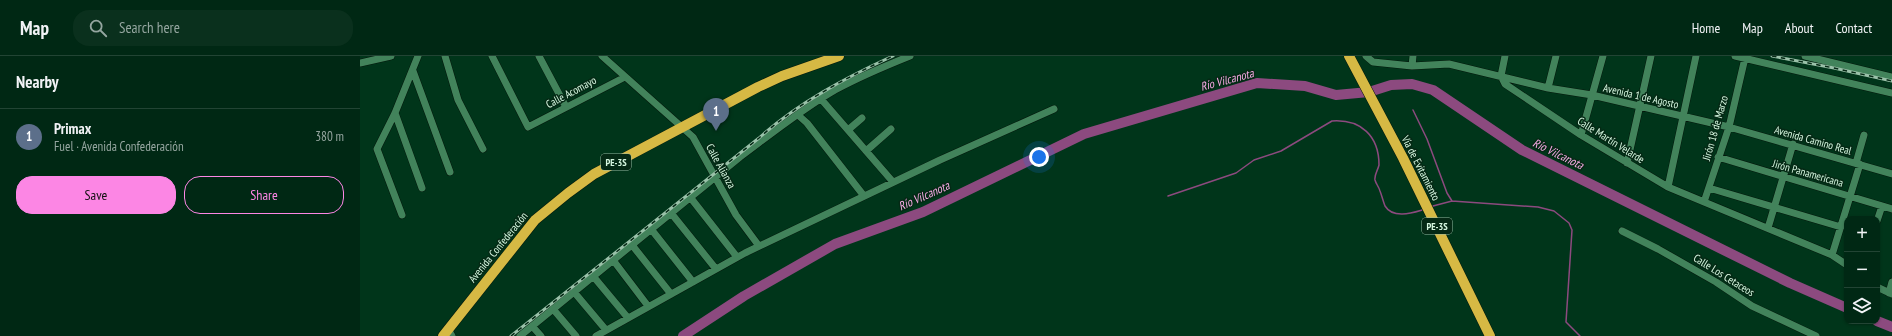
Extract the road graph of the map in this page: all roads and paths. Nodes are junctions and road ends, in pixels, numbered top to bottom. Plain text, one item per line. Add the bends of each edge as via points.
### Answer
1 (391, 56) edge
2 (418, 56) edge
3 (444, 56) edge
4 (492, 56) edge
5 (539, 56) edge
6 (602, 56) edge
7 (839, 56) edge
8 (910, 56) edge
9 (1366, 56) edge
10 (1413, 56) edge
11 (1450, 56) edge
12 (1505, 56) edge
13 (1556, 56) edge
14 (1603, 56) edge
15 (1651, 56) edge
16 (1696, 56) edge
17 (1735, 56) edge
18 (1806, 56) edge
19 (1745, 58) junction
20 (1351, 59) edge
21 (1374, 59) edge
22 (1837, 60) edge
23 (360, 63) edge
24 (1449, 64) junction
25 (1412, 66) junction
26 (413, 71) junction
27 (625, 76) junction
28 (1501, 76) junction
29 (1892, 77) edge
30 (1548, 88) junction
31 (1891, 91) edge
32 (1592, 96) junction
33 (822, 100) junction
34 (566, 107) junction
35 (1640, 107) junction
36 (1054, 109) dead end
37 (395, 113) junction
38 (798, 115) junction
39 (1682, 116) junction
40 (862, 118) dead end
41 (682, 127) junction
42 (1728, 127) junction
43 (891, 129) dead end
44 (848, 130) junction
45 (1581, 135) junction
46 (1864, 135) dead end
47 (1793, 144) junction
48 (483, 149) dead end
49 (866, 151) junction
50 (1718, 157) junction
51 (1627, 163) junction
52 (1858, 164) junction
53 (450, 172) dead end
54 (1892, 174) edge
55 (1783, 177) junction
56 (714, 178) junction
57 (893, 182) junction
58 (1668, 187) junction
59 (422, 188) dead end
60 (1710, 188) junction
61 (864, 196) junction
62 (690, 197) junction
63 (1850, 197) junction
64 (1704, 202) junction
65 (1773, 206) junction
66 (1882, 206) junction
67 (1892, 209) edge
68 (671, 213) junction
69 (402, 215) dead end
70 (1879, 216) edge
71 (1841, 227) junction
72 (1768, 228) junction
73 (651, 229) junction
74 (1622, 232) dead end
75 (632, 245) junction
76 (759, 246) junction
77 (1832, 255) junction
78 (737, 257) junction
79 (613, 260) junction
80 (1844, 263) edge
81 (716, 269) junction
82 (593, 276) junction
83 (693, 282) junction
84 (1892, 282) edge
85 (1879, 288) edge
86 (574, 292) junction
87 (671, 294) junction
88 (1890, 294) edge
89 (648, 306) junction
90 (554, 309) junction
91 (628, 318) junction
92 (532, 326) junction
93 (606, 330) junction
94 (448, 334) edge
95 (520, 336) edge
96 (541, 336) edge
97 (576, 336) edge
98 (596, 336) edge
99 (1490, 336) edge
100 (1816, 336) edge

1 - 23 street
2 - 26 street
3 - 48 street via 458,100
4 - 34 street, Calle Acomayo via 528,127
5 - 34 street
6 - 27 street, Calle Alianza
7 - 41 highway, Avenida Confederación / PE-3S via 782,76
8 - 33 street via 834,91
9 - 21 street
10 - 25 street
11 - 24 street
12 - 28 street
13 - 30 street
14 - 32 street
15 - 35 street
16 - 39 street
17 - 19 street
18 - 22 street
19 - 31 street
19 - 42 street, Jirón 18 de Marzo
20 - 99 highway, Vía de Evitamiento / PE-3S via 1382,116
21 - 25 street
22 - 29 street
24 - 25 street
24 - 28 street
26 - 37 street
26 - 53 street
27 - 34 street, Calle Acomayo
27 - 41 street, Calle Alianza
28 - 30 street, Avenida 1 de Agosto
28 - 45 street, Calle Martín Velarde via 1505,84
30 - 32 street, Avenida 1 de Agosto
32 - 35 street, Avenida 1 de Agosto
32 - 45 street
33 - 38 street
33 - 44 street
35 - 39 street, Avenida 1 de Agosto
35 - 51 street
36 - 57 street
37 - 59 street
37 - 69 street via 376,149
38 - 56 street
38 - 61 street
39 - 42 street, Avenida 1 de Agosto
39 - 58 street
40 - 44 street
41 - 56 street, Calle Alianza via 693,137
41 - 94 highway, Avenida Confederación / PE-3S via 594,174 535,220
42 - 47 street, Avenida Camino Real
42 - 50 street, Jirón 18 de Marzo
43 - 49 street
44 - 49 street
45 - 51 street, Calle Martín Velarde
46 - 52 street
47 - 52 street, Avenida Camino Real
47 - 55 street
49 - 57 street
50 - 55 street, Jirón Panamericana
50 - 60 street, Jirón 18 de Marzo
51 - 58 street, Calle Martín Velarde
52 - 54 street, Avenida Camino Real
52 - 63 street
55 - 63 street, Jirón Panamericana
55 - 65 street
56 - 62 street
56 - 76 street, Calle Alianza via 736,215
57 - 61 street
58 - 64 street, Calle Martín Velarde
60 - 64 street, Jirón 18 de Marzo
60 - 65 street
61 - 76 street
62 - 68 street
62 - 78 street
63 - 66 street, Jirón Panamericana
63 - 71 street
64 - 72 street, Calle Martín Velarde
65 - 71 street
65 - 72 street
66 - 67 street, Jirón Panamericana
66 - 70 street
68 - 73 street
68 - 81 street
71 - 77 street
72 - 77 street, Calle Martín Velarde
73 - 75 street
73 - 83 street
74 - 100 street, Calle Los Cetaceos via 1658,248 1752,306
75 - 79 street
75 - 87 street
76 - 78 street
77 - 80 street, Calle Martín Velarde
78 - 81 street
79 - 82 street
79 - 89 street
81 - 83 street
82 - 86 street
82 - 91 street
83 - 87 street
84 - 88 street
85 - 88 street
86 - 90 street
86 - 93 street
87 - 89 street
89 - 91 street
90 - 92 street
90 - 97 street
91 - 93 street
92 - 95 street
92 - 96 street
93 - 98 street

